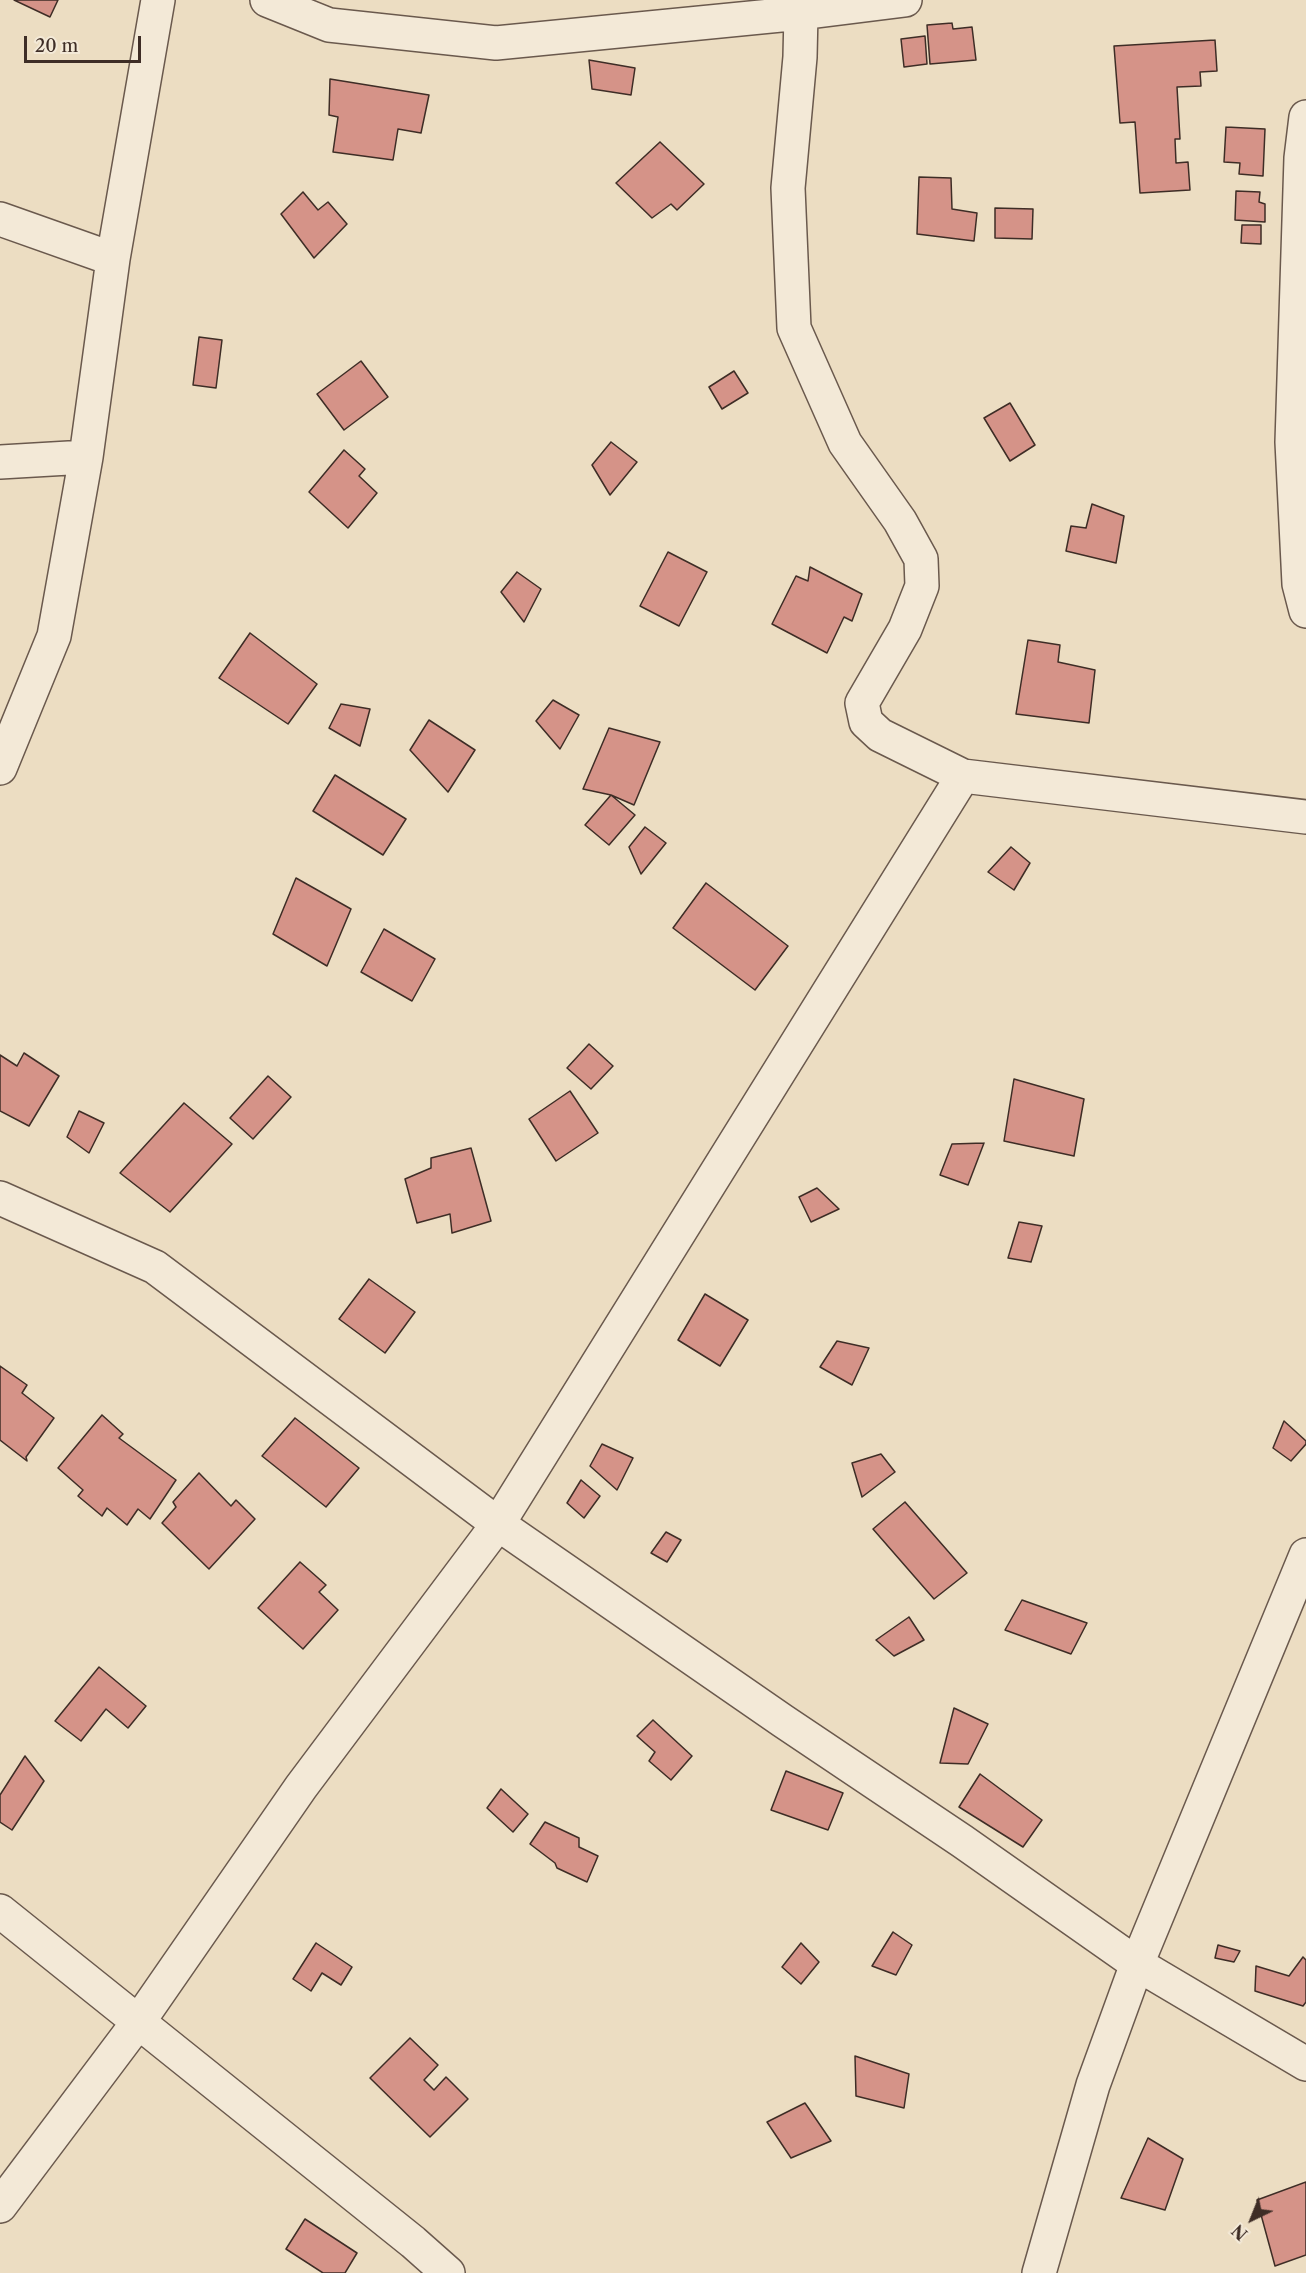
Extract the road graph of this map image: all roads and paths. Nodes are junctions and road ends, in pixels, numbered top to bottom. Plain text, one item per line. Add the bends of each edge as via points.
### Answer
1 (158, 0) edge
2 (267, 0) edge
3 (905, 0) edge
4 (801, 13) junction
5 (1306, 117) edge
6 (0, 219) edge
7 (112, 259) junction
8 (86, 457) junction
9 (0, 462) edge
10 (1306, 611) edge
11 (0, 768) edge
12 (963, 776) junction
13 (1306, 818) edge
14 (0, 1198) edge
15 (498, 1524) junction
16 (1306, 1555) edge
17 (0, 1911) edge
18 (1137, 1964) junction
19 (139, 2021) junction
20 (1306, 2064) edge
21 (0, 2206) edge
22 (448, 2273) edge
23 (1040, 2273) edge

1 - 7 street
2 - 4 street via 330,25 496,43
3 - 4 street
4 - 12 street via 788,188 794,328 845,443 900,521 921,560 922,586 905,629 862,703 866,722 880,735
5 - 10 street via 1301,158 1292,442 1299,584
6 - 7 street
7 - 8 street
8 - 9 street
8 - 11 street via 54,636
12 - 13 street
12 - 15 street
14 - 15 street via 154,1267
15 - 18 street
15 - 19 street via 301,1787
16 - 18 street
17 - 19 street
18 - 20 street
18 - 23 street via 1093,2085
19 - 21 street
19 - 22 street

